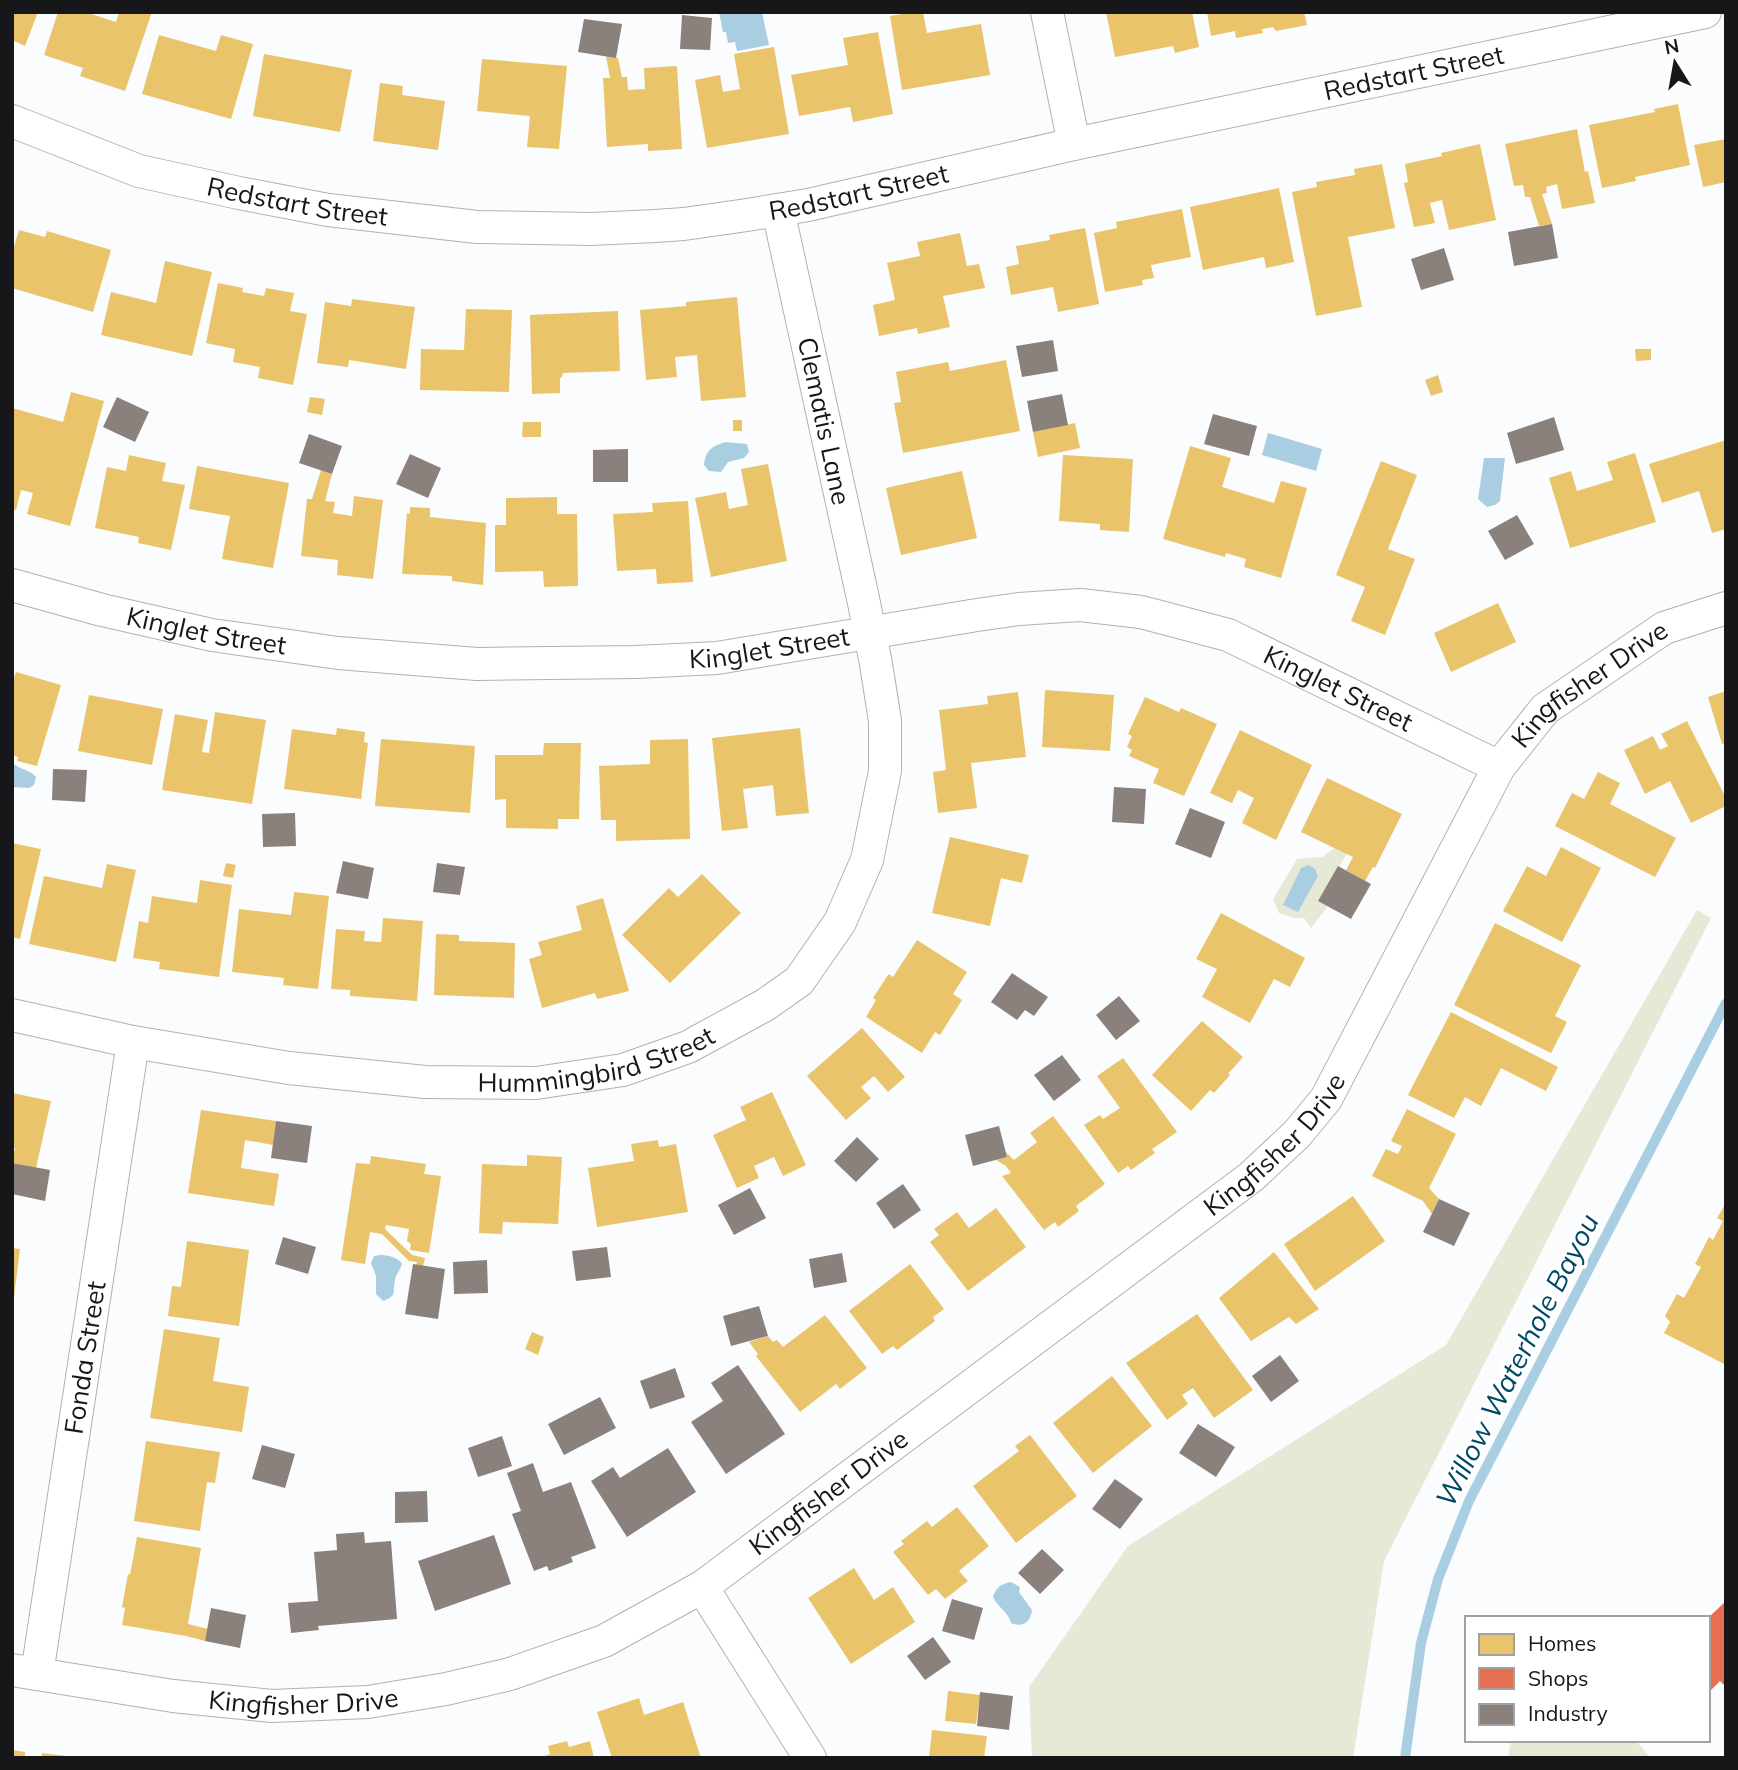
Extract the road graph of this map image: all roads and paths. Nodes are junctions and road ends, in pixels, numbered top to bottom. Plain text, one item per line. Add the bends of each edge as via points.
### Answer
1 (1047, 12) edge
2 (1705, 12) edge
3 (12, 121) edge
4 (1074, 144) junction
5 (778, 210) junction
6 (12, 585) edge
7 (1726, 608) edge
8 (869, 632) junction
9 (1499, 767) junction
10 (12, 1015) edge
11 (134, 1042) junction
12 (702, 1587) junction
13 (25, 1672) edge
14 (810, 1758) edge

1 - 4 street
2 - 4 street, Redstart Street
3 - 5 street, Redstart Street via 139,171 239,194 415,221 591,229 684,224
4 - 5 street, Redstart Street
5 - 8 street, Clematis Lane
6 - 8 street, Kinglet Street via 212,635 338,653 477,664 717,658
7 - 9 street, Kingfisher Drive via 1664,628 1545,709
8 - 9 street, Kinglet Street via 1018,609 1073,605 1141,612 1228,635
8 - 11 street, Hummingbird Street via 885,721 885,771 867,860 840,922 799,981 765,1005 688,1047 623,1070 536,1083 425,1083 289,1068
9 - 12 street, Kingfisher Drive via 1326,1099 1297,1134 1251,1177
10 - 11 street, Hummingbird Street
11 - 13 street, Fonda Street
12 - 13 street, Kingfisher Drive via 589,1647 510,1674 371,1702 272,1706 173,1696
12 - 14 street

